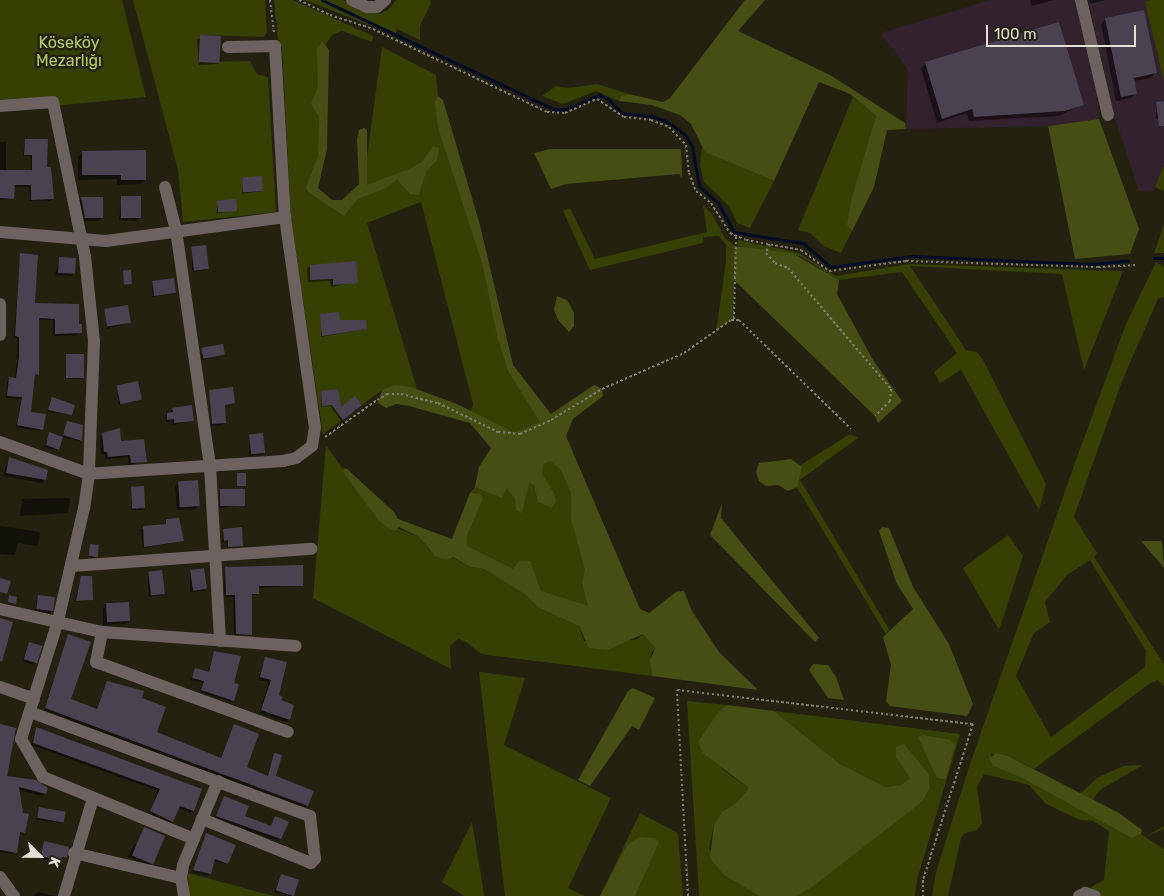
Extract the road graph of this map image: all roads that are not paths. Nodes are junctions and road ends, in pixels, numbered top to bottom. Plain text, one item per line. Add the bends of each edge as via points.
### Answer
1 (352, 0) edge
2 (385, 0) edge
3 (1082, 0) edge
4 (228, 47) dead end
5 (0, 106) edge
6 (1108, 115) dead end
7 (165, 187) dead end
8 (285, 217) junction
9 (176, 230) junction
10 (0, 232) edge
11 (82, 240) junction
12 (0, 304) edge
13 (0, 335) edge
14 (0, 442) edge
15 (210, 466) junction
16 (90, 474) junction
17 (312, 549) dead end
18 (214, 556) junction
19 (72, 566) junction
20 (0, 609) edge
21 (58, 621) junction
22 (102, 632) junction
23 (220, 641) junction
24 (295, 646) dead end
25 (0, 688) edge
26 (34, 699) junction
27 (30, 712) junction
28 (288, 732) dead end
29 (218, 781) junction
30 (93, 798) junction
31 (202, 819) junction
32 (194, 839) junction
33 (74, 854) junction
34 (0, 877) edge
35 (181, 878) junction
36 (14, 896) edge
37 (64, 896) edge
38 (184, 896) edge
39 (1079, 896) edge
40 (1095, 896) edge

1 - 2 street via 377,7
3 - 6 street
4 - 8 street via 275,46
5 - 11 street via 53,102
7 - 9 street
8 - 9 street
8 - 15 street via 315,427 312,446 296,458 283,461
9 - 11 street via 106,241
9 - 15 street
10 - 11 street
11 - 16 street via 94,340
12 - 13 street
14 - 16 street
15 - 16 street
15 - 18 street
16 - 19 street
17 - 18 street
18 - 19 street
18 - 23 street
19 - 21 street
20 - 21 street
21 - 22 street
21 - 26 street
22 - 23 street
22 - 28 street via 96,662
23 - 24 street
25 - 26 street
26 - 27 street
27 - 29 street
27 - 30 street via 21,739 43,778
29 - 31 street
29 - 31 street via 310,816 313,862
30 - 32 street
30 - 33 street
31 - 32 street
32 - 35 street
33 - 35 street
33 - 37 street
34 - 36 street
35 - 38 street
39 - 40 street via 1085,893

